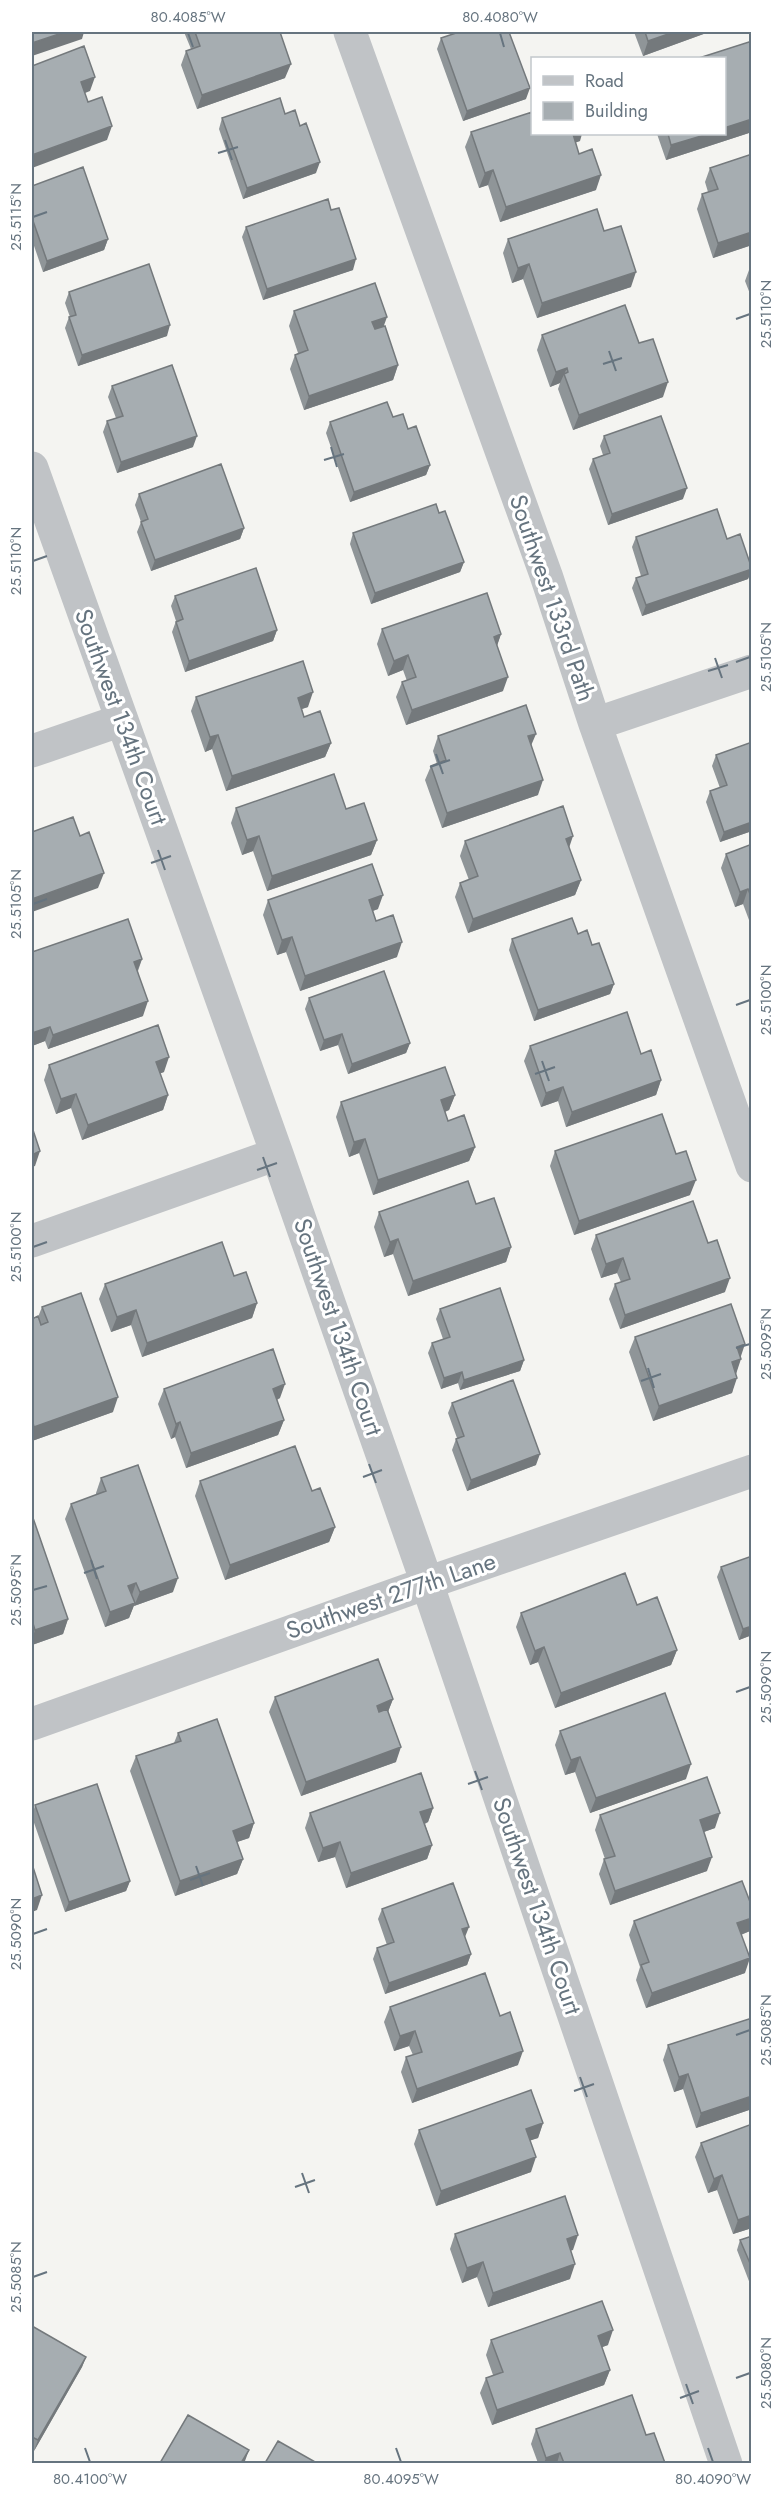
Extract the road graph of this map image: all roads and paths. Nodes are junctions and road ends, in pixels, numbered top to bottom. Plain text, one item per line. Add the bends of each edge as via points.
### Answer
1 (350, 32) edge
2 (32, 468) edge
3 (752, 671) edge
4 (122, 720) junction
5 (595, 724) junction
6 (32, 751) edge
7 (277, 1154) junction
8 (752, 1166) edge
9 (32, 1242) edge
10 (752, 1471) edge
11 (427, 1582) junction
12 (32, 1724) edge
13 (726, 2463) edge

1 - 5 street, Southwest 133rd Path via 546,575
2 - 4 street, Southwest 134th Court
3 - 5 street
4 - 6 street
4 - 7 street, Southwest 134th Court
5 - 8 street, Southwest 133rd Path
7 - 9 street
7 - 11 street, Southwest 134th Court
10 - 11 street, Southwest 277th Lane
11 - 12 street, Southwest 277th Lane
11 - 13 street, Southwest 134th Court

